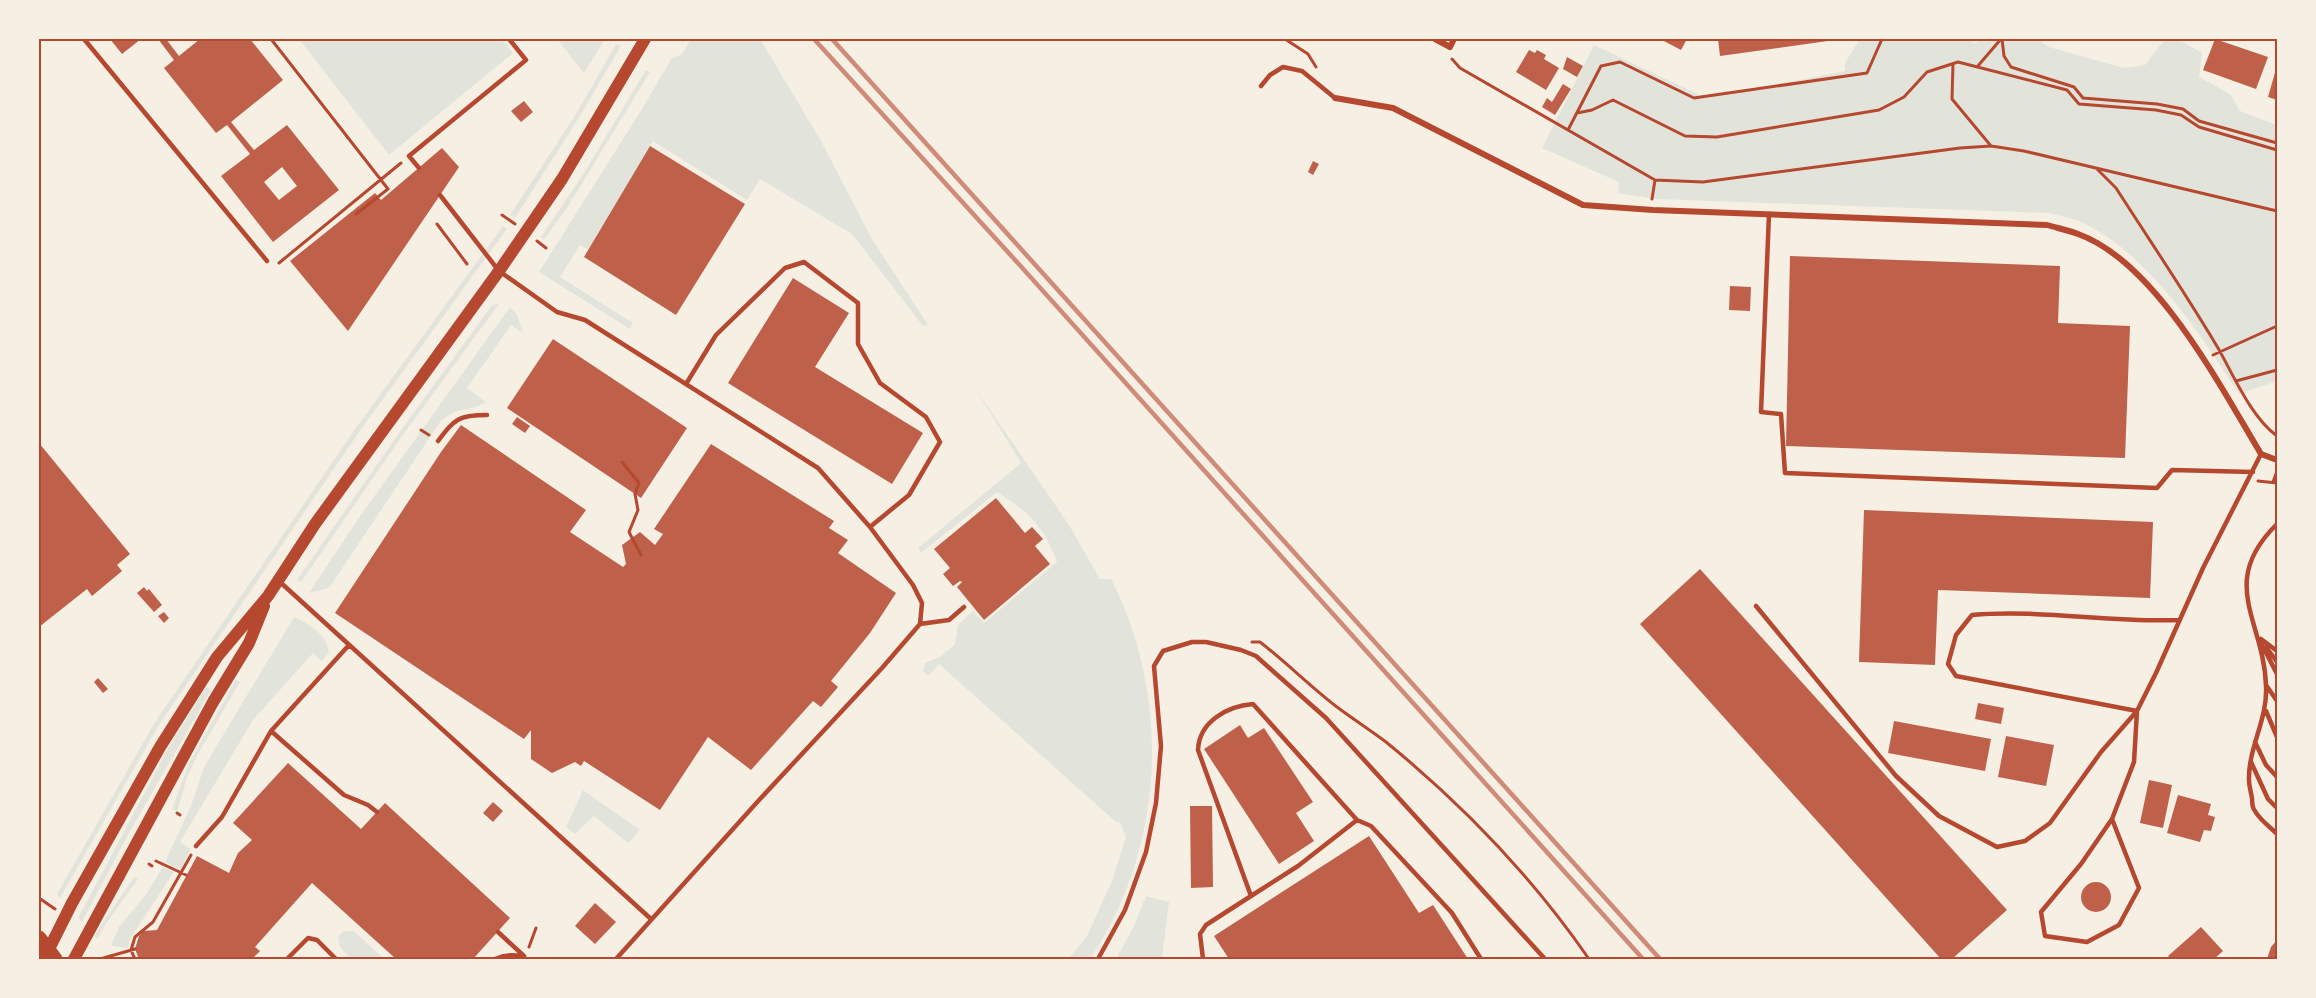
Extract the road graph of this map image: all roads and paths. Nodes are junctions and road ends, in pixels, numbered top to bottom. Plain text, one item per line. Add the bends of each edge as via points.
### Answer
1 (84, 39) edge
2 (271, 39) edge
3 (509, 39) edge
4 (645, 39) edge
5 (1435, 39) edge
6 (1454, 39) edge
7 (1882, 39) edge
8 (2002, 39) edge
9 (1450, 47) junction
10 (1953, 64) junction
11 (1977, 67) junction
12 (1261, 86) dead end
13 (1335, 98) joint
14 (1577, 112) junction
15 (1568, 130) junction
16 (2277, 143) edge
17 (1991, 146) junction
18 (2277, 150) edge
19 (409, 156) junction
20 (2096, 167) junction
21 (419, 168) dead end
22 (381, 179) junction
23 (1656, 180) junction
24 (440, 195) dead end
25 (1653, 210) junction
26 (2277, 211) edge
27 (356, 214) dead end
28 (1769, 214) junction
29 (437, 224) dead end
30 (267, 261) joint
31 (467, 264) dead end
32 (499, 271) junction
33 (2277, 326) edge
34 (2220, 351) junction
35 (2277, 370) edge
36 (2236, 381) junction
37 (686, 384) junction
38 (487, 414) dead end
39 (2277, 436) edge
40 (438, 441) dead end
41 (2261, 454) junction
42 (2277, 460) edge
43 (622, 462) dead end
44 (2277, 471) edge
45 (2253, 472) junction
46 (2248, 480) junction
47 (2275, 483) edge
48 (2277, 524) edge
49 (870, 527) junction
50 (641, 555) dead end
51 (279, 580) junction
52 (268, 596) junction
53 (1756, 606) dead end
54 (963, 608) dead end
55 (2180, 620) junction
56 (920, 624) junction
57 (2259, 638) junction
58 (349, 645) junction
59 (1241, 650) junction
60 (2276, 651) edge
61 (2277, 662) edge
62 (2277, 674) edge
63 (2266, 685) junction
64 (2277, 701) edge
65 (2137, 711) junction
66 (2266, 711) junction
67 (271, 731) junction
68 (2277, 737) edge
69 (2255, 742) junction
70 (2252, 762) junction
71 (2277, 777) edge
72 (2277, 808) edge
73 (377, 812) dead end
74 (2112, 819) junction
75 (1357, 820) junction
76 (2277, 834) edge
77 (196, 846) joint
78 (156, 861) dead end
79 (181, 873) junction
80 (186, 875) dead end
81 (1251, 896) junction
82 (39, 898) edge
83 (45, 901) dead end
84 (651, 919) junction
85 (536, 928) dead end
86 (498, 932) dead end
87 (133, 949) junction
88 (47, 952) edge
89 (289, 958) edge
90 (525, 958) edge
91 (74, 959) edge
92 (100, 959) edge
93 (135, 959) edge
94 (336, 959) edge
95 (495, 959) edge
96 (616, 959) edge
97 (1098, 959) edge
98 (1203, 959) edge
99 (1481, 959) edge
100 (1545, 959) edge
101 (1589, 959) edge

1 - 30 lane
2 - 22 path
3 - 19 lane via 526,60
4 - 32 main road via 562,179
5 - 9 street
6 - 9 street
7 - 14 path via 1867,73 1694,98 1620,63 1600,66
8 - 11 path
8 - 16 path via 2004,56 2011,67 2074,87 2083,98 2183,109 2199,121
9 - 15 path via 1449,55 1460,68
10 - 11 path
10 - 14 path via 1928,72 1904,97 1879,110 1717,137 1685,136 1614,100
10 - 17 path via 1952,99
11 - 18 path via 2067,90 2079,104 2181,115 2199,127
12 - 13 lane via 1283,68 1302,71
13 - 25 street via 1393,108 1583,205
14 - 15 path
15 - 23 path
17 - 20 path
17 - 23 path via 1703,182
19 - 21 lane
19 - 22 path
20 - 26 path
20 - 34 path via 2116,188
22 - 27 path via 388,189
22 - 30 path via 274,267
23 - 25 path
24 - 32 lane
25 - 28 street
28 - 41 street via 2046,225 2079,234 2113,254 2152,289 2193,342
28 - 45 lane via 1761,412 1781,414 1785,473 2157,488 2172,470
29 - 31 path
32 - 37 lane via 557,312 585,320
32 - 51 main road via 315,524
33 - 34 path
34 - 36 path
35 - 36 path
36 - 39 path via 2262,421
37 - 49 lane via 818,468
37 - 49 lane via 716,335 785,268 804,262 858,303 858,344 880,383 926,417 940,442 909,495
38 - 40 lane via 455,420
41 - 42 street
41 - 45 lane
43 - 50 path via 639,483 635,494 638,510 629,532
44 - 47 path
45 - 46 lane
46 - 47 path
46 - 55 lane
48 - 57 lane via 2252,559 2245,586
49 - 56 lane via 913,585 922,603
51 - 52 main road
51 - 58 lane
52 - 88 main road via 228,642 160,747
52 - 91 main road via 249,643
53 - 65 lane via 1896,776 1939,816 1997,847 2025,841 2050,823 2101,752
54 - 56 lane via 949,620
55 - 65 lane
55 - 65 lane via 2150,622 1998,613 1972,615 1956,635 1948,664 1956,676
56 - 84 lane
57 - 60 lane
57 - 61 lane
57 - 62 lane
57 - 63 lane
58 - 67 lane
58 - 84 lane
59 - 97 lane via 1192,642 1158,657 1154,666 1161,746 1156,803 1146,852 1125,910
59 - 100 lane via 1265,664 1326,718
59 - 101 path via 1255,640 1260,642 1417,769 1516,867
63 - 64 lane
63 - 66 lane
65 - 74 lane via 2134,762
66 - 68 lane
66 - 69 lane
67 - 73 lane via 344,795
67 - 77 lane via 222,817
69 - 70 lane
69 - 71 lane
70 - 72 lane via 2268,799
70 - 76 lane via 2248,779 2253,810
74 - 74 lane via 2041,912 2046,936 2087,942 2119,925 2139,888
75 - 81 lane via 1298,867
75 - 81 lane via 1253,704 1222,713 1204,727 1198,738 1198,750
75 - 99 lane via 1371,826 1452,913
77 - 79 path
78 - 79 path
79 - 80 path
79 - 87 path via 153,922 135,937
81 - 98 lane via 1206,925 1200,934
82 - 83 path
84 - 96 lane
85 - 90 path
86 - 90 lane
87 - 92 path
87 - 93 path
89 - 94 lane via 308,938 317,940
90 - 95 lane via 504,955

